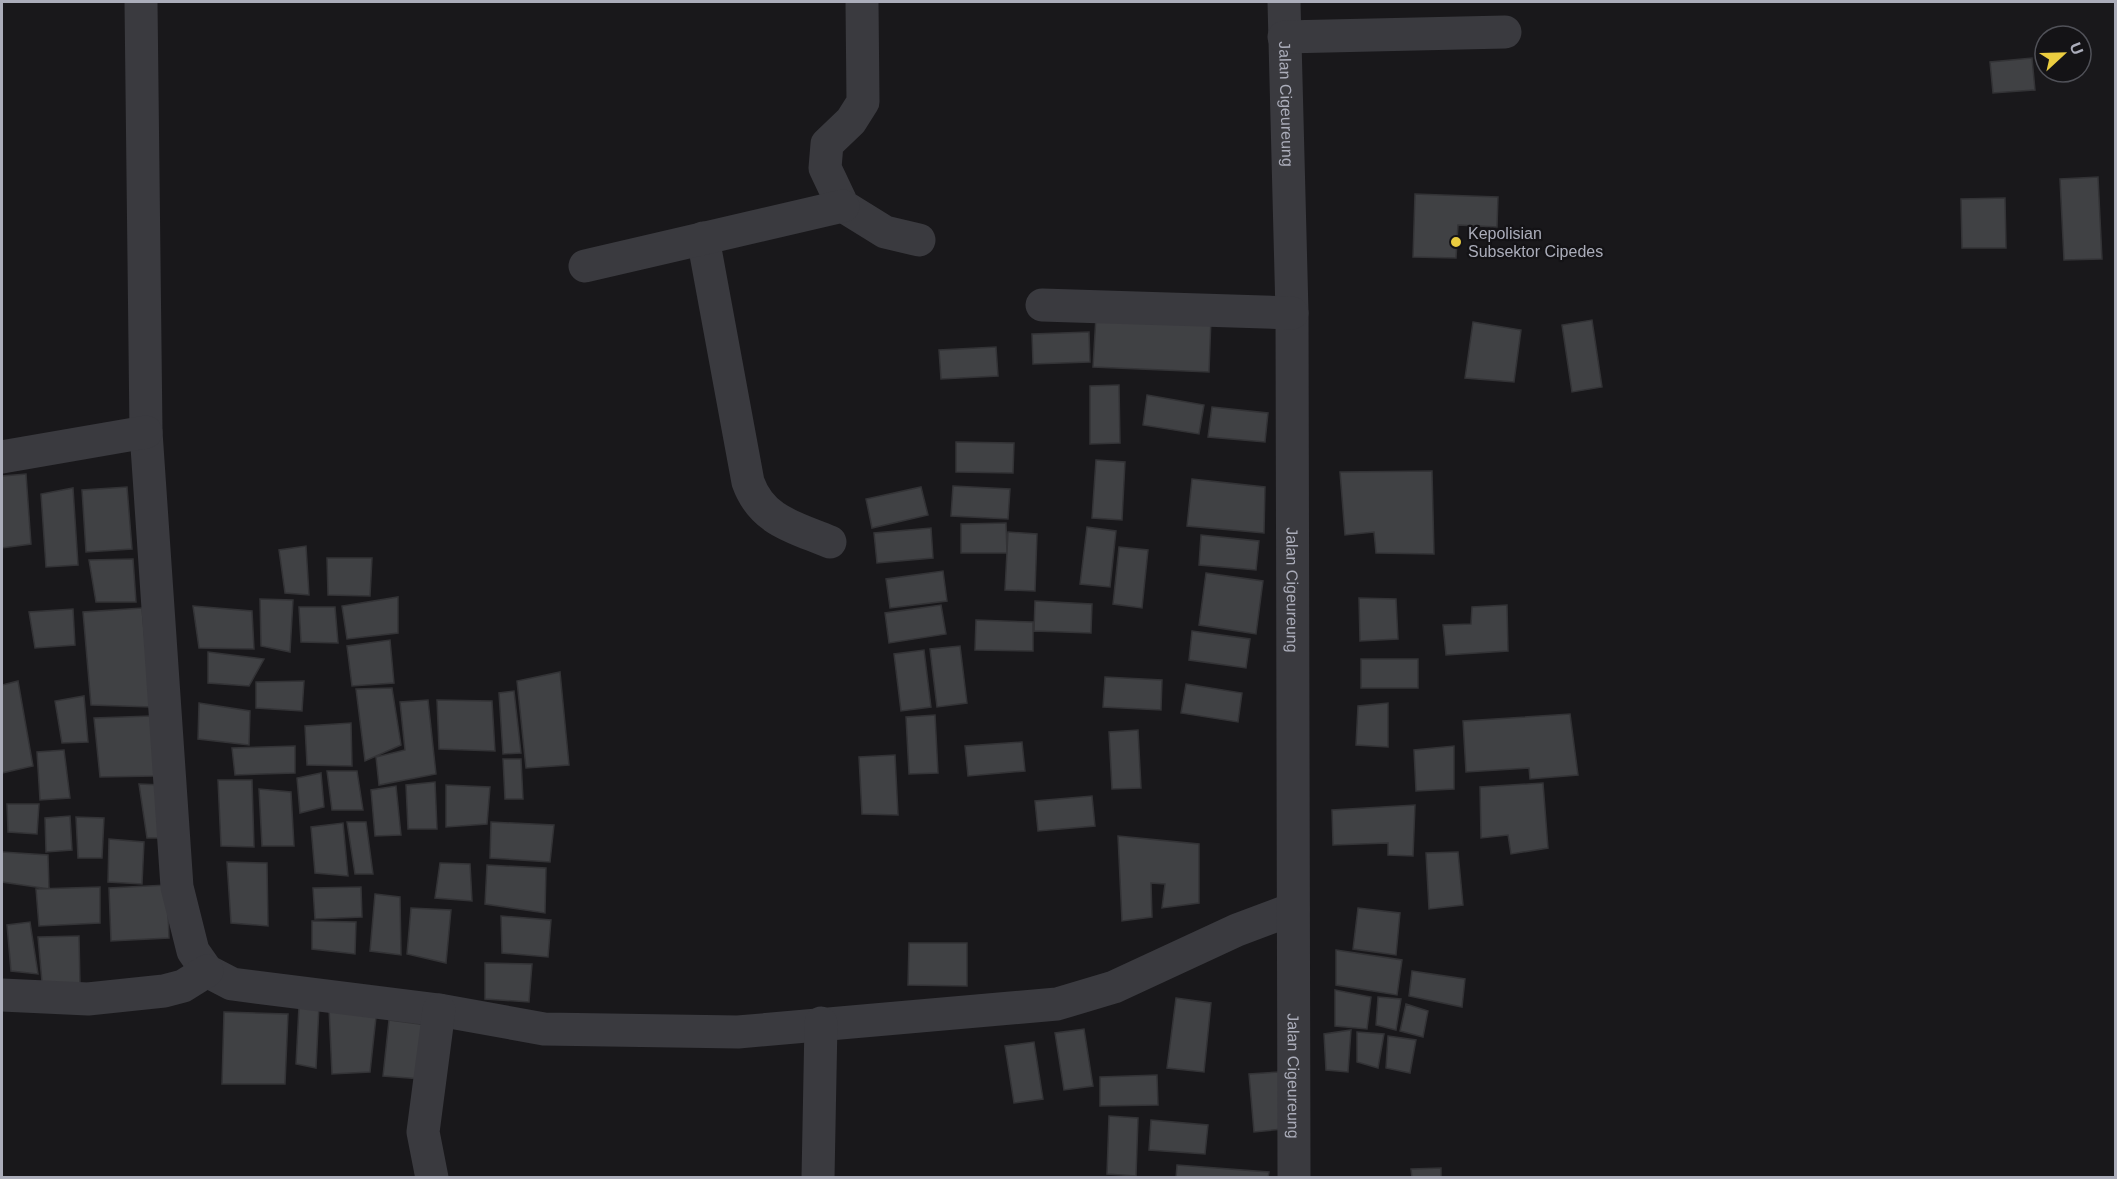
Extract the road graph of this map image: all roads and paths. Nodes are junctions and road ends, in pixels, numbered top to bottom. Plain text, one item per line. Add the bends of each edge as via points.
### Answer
1 (141, 2) edge
2 (862, 2) edge
3 (1284, 2) edge
4 (1505, 32) dead end
5 (1284, 37) junction
6 (843, 206) junction
7 (703, 238) junction
8 (919, 240) dead end
9 (585, 266) dead end
10 (1042, 305) dead end
11 (1293, 313) junction
12 (147, 432) junction
13 (2, 457) edge
14 (830, 542) dead end
15 (1293, 909) junction
16 (207, 971) junction
17 (2, 995) edge
18 (439, 1010) junction
19 (821, 1023) junction
20 (432, 1178) edge
21 (818, 1178) edge
22 (1294, 1178) edge

1 - 12 street
2 - 6 street via 863,102 851,121 827,144 825,168
3 - 5 street, Jalan Cigeureung
4 - 5 street
5 - 11 street, Jalan Cigeureung
6 - 7 street
6 - 8 street via 885,232
7 - 9 street
7 - 14 street via 753,496 774,518
10 - 11 street
11 - 15 street, Jalan Cigeureung
12 - 13 street
12 - 16 street via 177,887 193,951
15 - 19 street via 1237,930 1114,987 1057,1004
15 - 22 street, Jalan Cigeureung
16 - 17 street via 183,986 164,991 88,999
16 - 18 street via 232,984
18 - 19 street via 544,1029 738,1032
18 - 20 street via 423,1132
19 - 21 street

